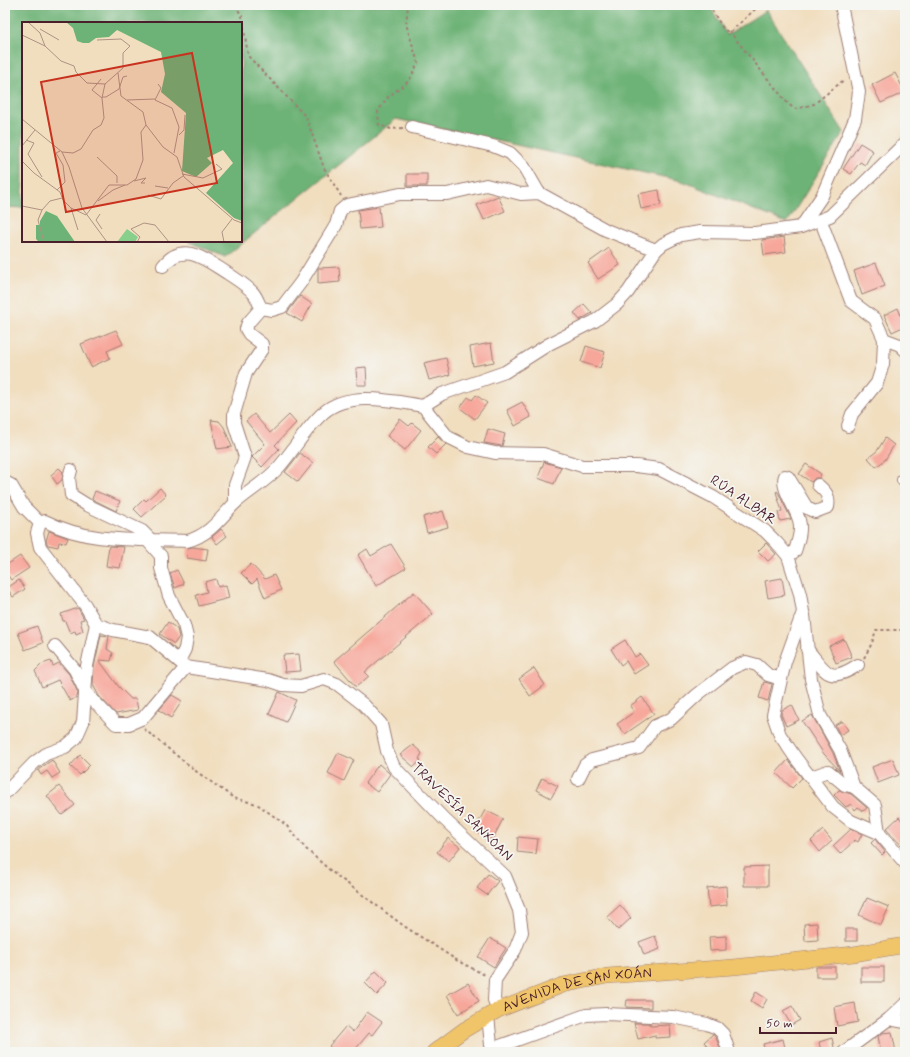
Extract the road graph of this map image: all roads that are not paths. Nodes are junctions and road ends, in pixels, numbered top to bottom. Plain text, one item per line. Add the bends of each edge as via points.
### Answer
1 (841, 5) edge
2 (412, 127) dead end
3 (905, 143) edge
4 (538, 193) junction
5 (821, 221) junction
6 (801, 227) junction
7 (656, 250) junction
8 (163, 266) dead end
9 (261, 308) junction
10 (884, 339) junction
11 (905, 350) edge
12 (423, 406) junction
13 (848, 426) dead end
14 (71, 470) dead end
15 (5, 482) edge
16 (818, 485) dead end
17 (235, 504) junction
18 (40, 523) junction
19 (149, 540) junction
20 (788, 556) junction
21 (803, 612) junction
22 (96, 624) junction
23 (55, 646) dead end
24 (808, 649) junction
25 (182, 664) junction
26 (858, 665) road end
27 (781, 679) junction
28 (86, 693) junction
29 (811, 777) junction
30 (578, 779) dead end
31 (854, 787) junction
32 (5, 793) edge
33 (879, 833) junction
34 (905, 863) edge
35 (905, 945) edge
36 (905, 1004) edge
37 (493, 1013) junction
38 (889, 1019) junction
39 (905, 1022) edge
40 (434, 1052) edge
41 (729, 1052) edge
42 (844, 1052) edge

1 - 6 street via 859,92 855,119 822,196
2 - 4 street via 493,146 510,153 524,167
3 - 5 street via 830,216
4 - 7 street via 606,230
4 - 9 street via 521,194 486,185 448,194 400,194 346,204 301,282 282,307 272,310
5 - 6 street
5 - 10 street via 851,301 875,319
6 - 7 street via 755,233 700,232 681,235
7 - 12 street via 628,292 595,321 549,344 505,372 442,394
8 - 9 street via 170,258 181,254 199,255 254,294
9 - 17 street via 246,329 262,344 262,350 246,373 234,414 234,423 245,457 235,485
10 - 11 street via 900,345
10 - 13 street via 883,364 877,383 852,414
12 - 17 street via 378,399 334,405 322,413 278,468
12 - 20 street, RÚA ALBAR via 448,437 468,447 495,453 543,454 582,466 636,466 665,472 713,497 764,531
14 - 19 street via 69,478 72,495 86,505 142,531
15 - 18 street via 11,485 24,507
16 - 20 street via 829,497 829,502 828,507 815,512 807,508 788,477 785,476 783,479 799,520 800,533 795,551
17 - 19 street via 198,538 187,541
18 - 19 street via 45,521 69,532 102,539
18 - 22 street via 37,533 40,547 85,605
19 - 25 street via 161,556 168,596 184,625 187,637
20 - 21 street, RÚA ALBAR
21 - 24 street
21 - 27 street, RÚA ALBAR
22 - 25 street via 150,637
22 - 28 street via 87,666
23 - 28 street via 75,670
24 - 26 street via 826,672 833,676 843,674
24 - 31 street via 811,679 820,715 840,750
25 - 28 street via 143,718 129,724 116,724
25 - 37 street, TRAVESÍA SANXOAN via 283,685 301,686 324,679 337,684 364,705 381,724 387,751 394,766 444,820 505,876 518,910 522,932 515,950 495,980
27 - 29 street, RÚA ALBAR via 773,715 780,735
27 - 30 street via 768,676 757,665 746,662 732,668 671,719 655,726 639,748 592,760 585,765
28 - 32 street via 83,722 76,738 65,747 46,754 34,763
29 - 31 street via 828,771 845,784
29 - 33 street, RÚA ALBAR via 833,807 851,821
31 - 33 street via 875,805
33 - 34 street, RÚA ALBAR
35 - 37 main road, AVENIDA DE SAN XOÁN via 854,954 734,967 607,976 563,985
36 - 38 street
37 - 40 main road, AVENIDA DE SAN XOÁN
37 - 41 street via 491,1045 497,1047 586,1015 606,1014 673,1017 707,1024 723,1034
38 - 39 street
38 - 42 street

